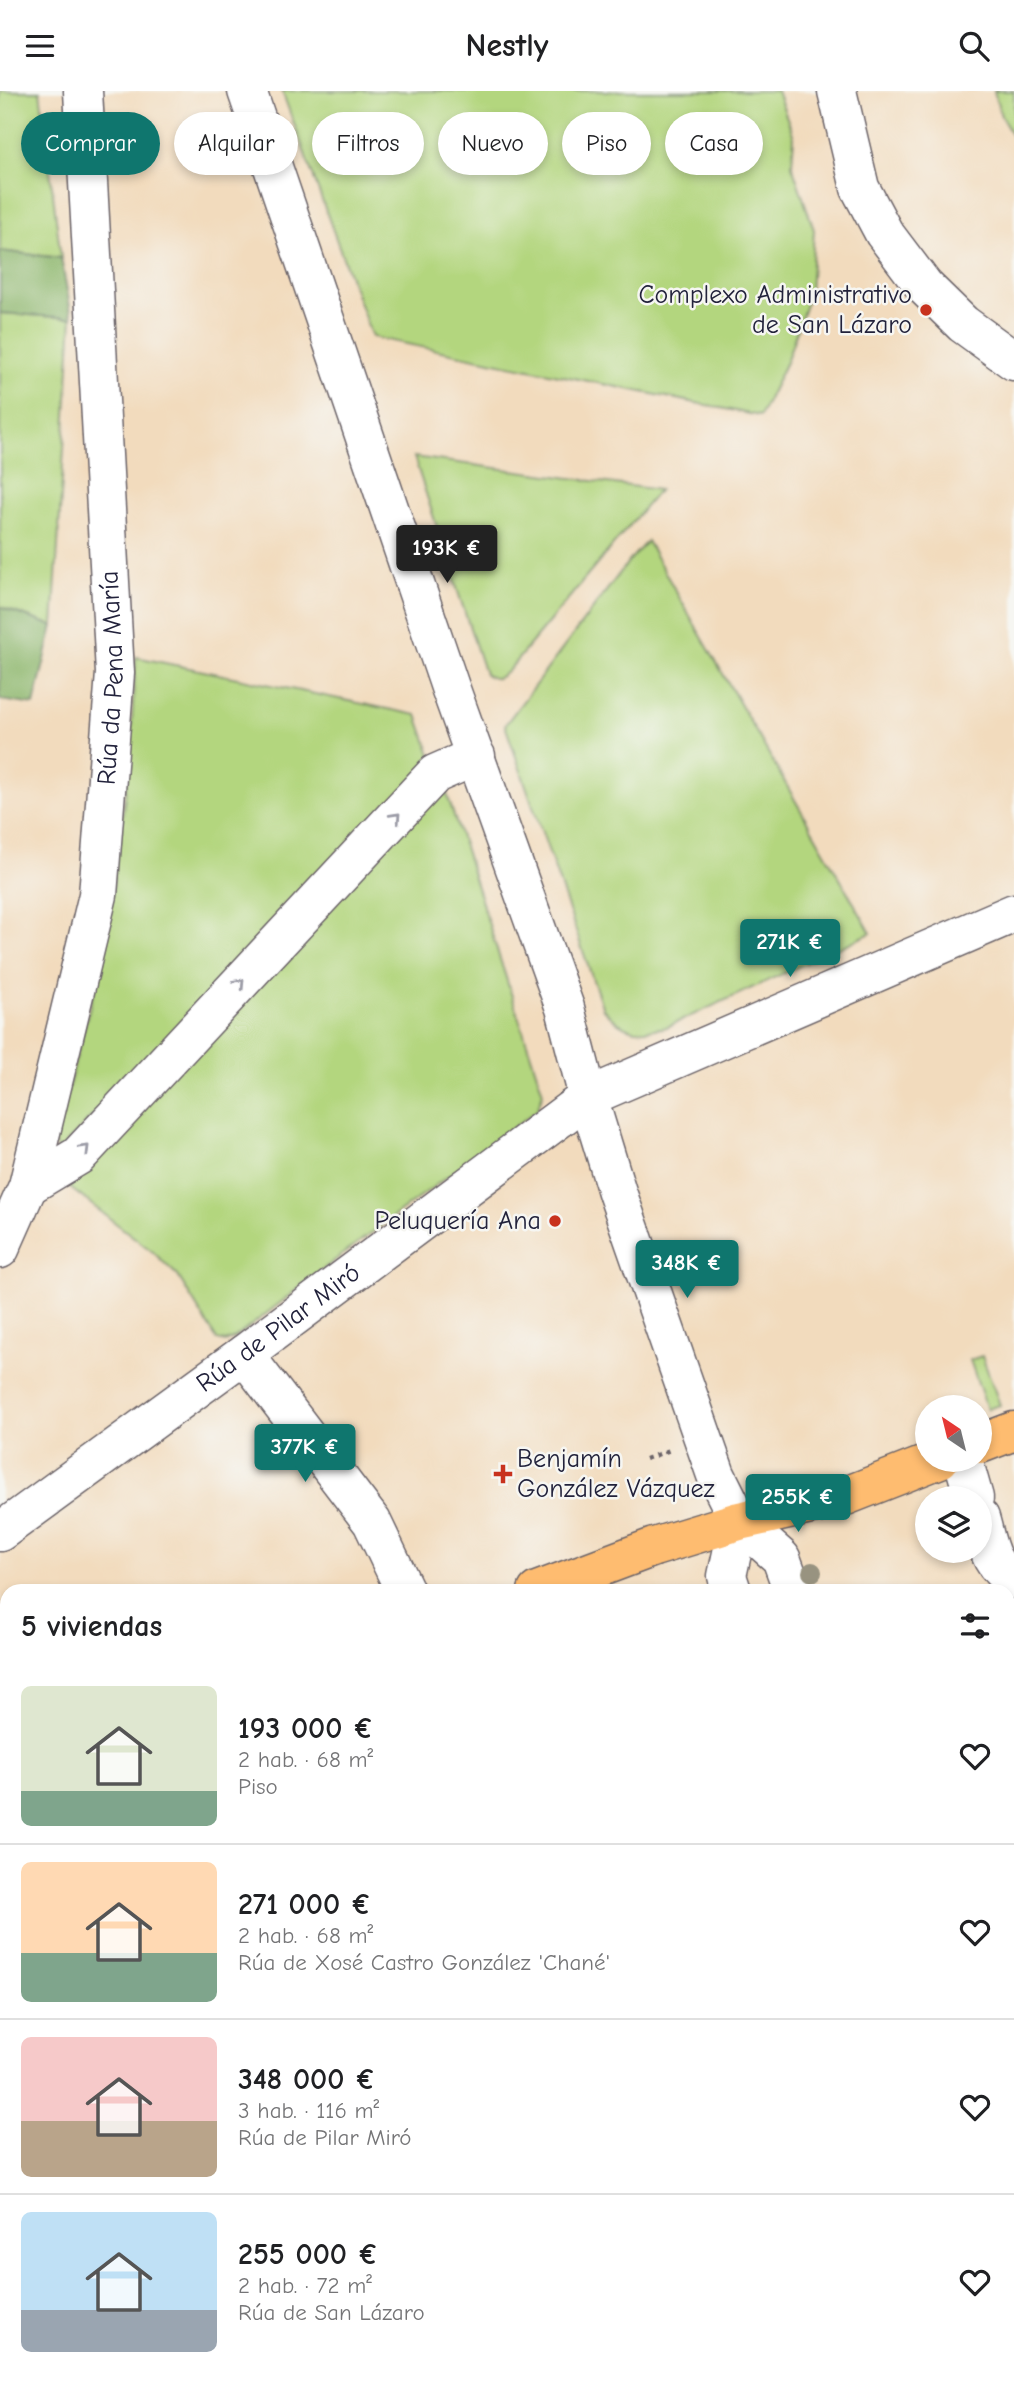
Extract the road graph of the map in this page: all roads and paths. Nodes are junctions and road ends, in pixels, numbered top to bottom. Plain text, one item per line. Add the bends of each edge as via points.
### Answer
1 (83, 91) edge
2 (247, 91) edge
3 (837, 91) edge
4 (1014, 361) edge
5 (476, 756) junction
6 (1014, 913) edge
7 (588, 1097) junction
8 (28, 1186) junction
9 (0, 1249) edge
10 (244, 1354) junction
11 (1014, 1431) edge
12 (992, 1439) edge
13 (670, 1450) dead end
14 (645, 1459) dead end
15 (915, 1469) edge
16 (739, 1521) junction
17 (0, 1532) edge
18 (992, 1560) edge
19 (1014, 1580) edge
20 (402, 1584) edge
21 (561, 1584) edge
22 (730, 1584) edge
23 (790, 1584) edge

1 - 8 street, Rúa da Pena María via 115,673 98,895
2 - 5 street
3 - 4 street via 860,188 884,233 924,286 963,324
5 - 7 street via 565,1008
8 -> 5 street via 78,1156 435,774
6 - 7 street, Rúa de Pilar Miró
7 - 10 street, Rúa de Pilar Miró
7 - 16 street via 716,1475
8 - 9 street, Rúa da Pena María
10 - 17 street, Rúa de Pilar Miró
10 - 20 street via 372,1522
11 - 12 main road
13 - 14 path
15 - 16 main road via 838,1499
16 - 21 main road via 654,1547
16 - 22 street via 727,1576
16 - 23 street via 781,1558
18 - 19 street

